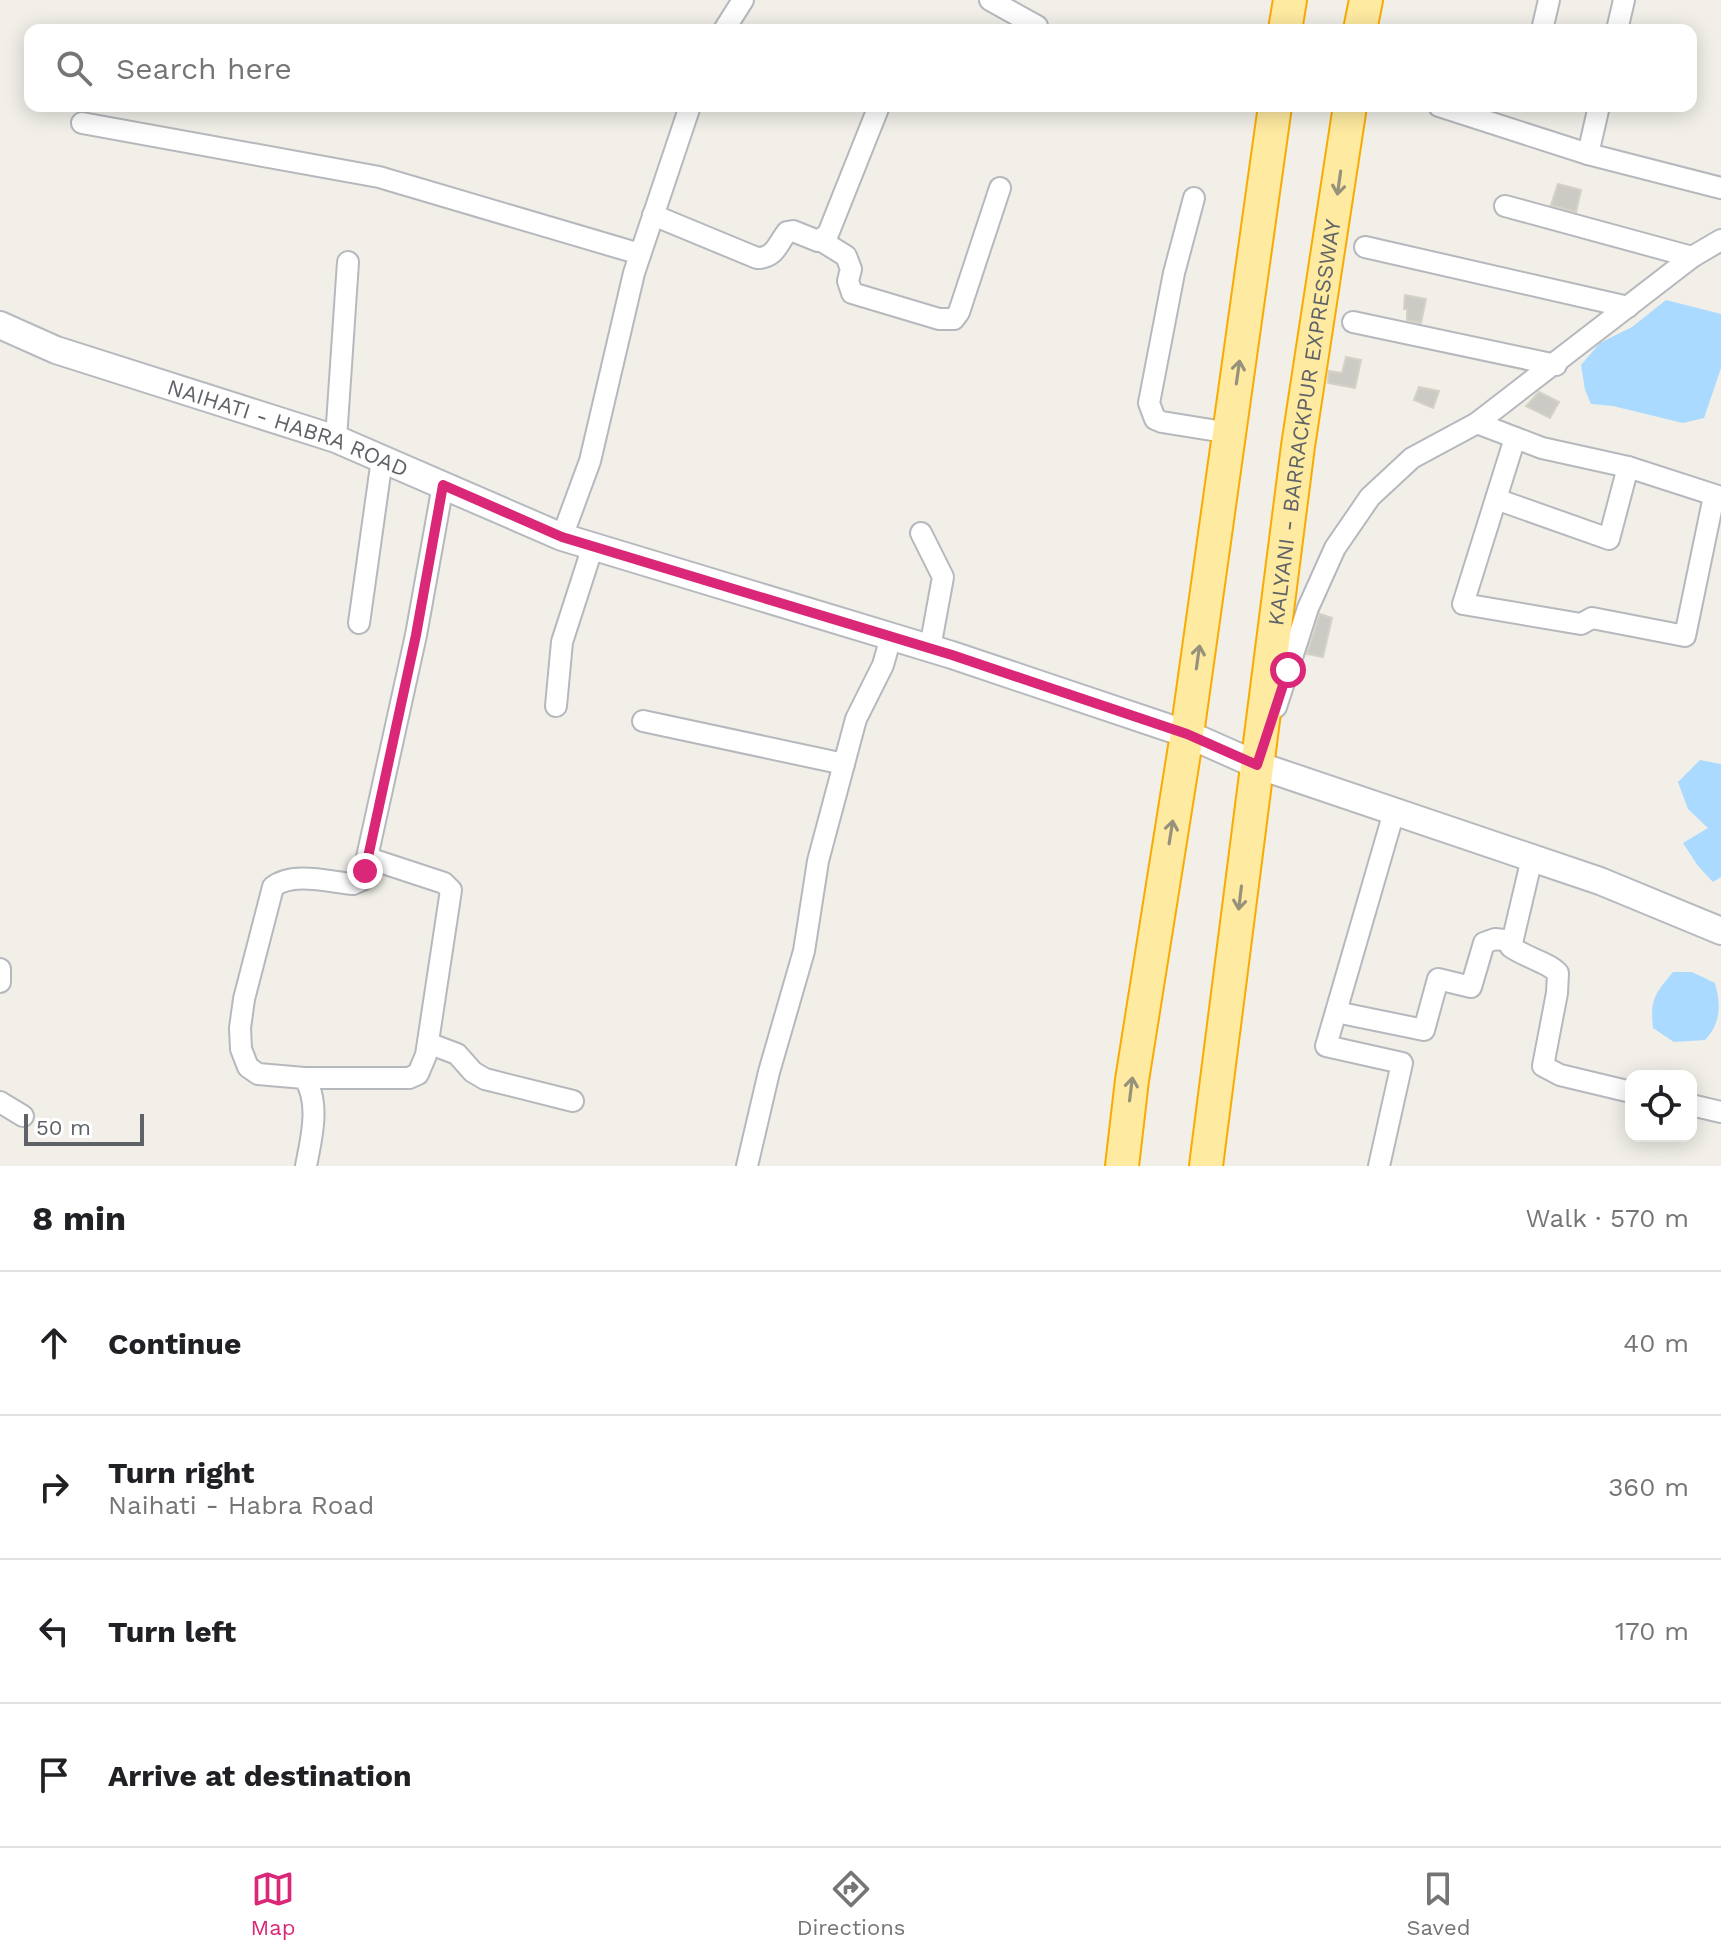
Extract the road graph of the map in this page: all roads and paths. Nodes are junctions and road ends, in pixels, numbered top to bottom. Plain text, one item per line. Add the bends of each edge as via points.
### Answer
1 (743, 0) edge
2 (990, 0) edge
3 (1290, 0) edge
4 (1366, 0) edge
5 (1549, 0) edge
6 (1624, 0) edge
7 (728, 24) edge
8 (1033, 24) edge
9 (1286, 24) edge
10 (1361, 24) edge
11 (1543, 24) edge
12 (1618, 24) edge
13 (688, 112) edge
14 (877, 112) edge
15 (1274, 112) edge
16 (1349, 112) edge
17 (1458, 112) edge
18 (1598, 112) edge
19 (82, 123) dead end
20 (1588, 154) junction
21 (1000, 188) dead end
22 (1721, 188) edge
23 (1194, 198) dead end
24 (1505, 206) dead end
25 (653, 215) junction
26 (820, 240) junction
27 (1721, 240) edge
28 (1365, 247) dead end
29 (640, 254) junction
30 (1692, 257) junction
31 (348, 262) dead end
32 (1628, 307) junction
33 (1353, 322) dead end
34 (0, 325) edge
35 (1556, 365) junction
36 (1477, 423) junction
37 (1230, 433) junction
38 (1515, 438) junction
39 (336, 439) junction
40 (382, 459) junction
41 (1628, 467) junction
42 (443, 485) junction
43 (1718, 496) edge
44 (1496, 499) junction
45 (921, 533) dead end
46 (562, 537) junction
47 (593, 546) junction
48 (359, 623) dead end
49 (891, 637) junction
50 (930, 648) junction
51 (556, 706) dead end
52 (643, 721) dead end
53 (1187, 734) junction
54 (844, 764) junction
55 (1257, 765) junction
56 (1394, 812) junction
57 (368, 858) junction
58 (1532, 858) junction
59 (1721, 931) edge
60 (1512, 941) junction
61 (0, 969) edge
62 (0, 982) edge
63 (1336, 1012) junction
64 (428, 1043) junction
65 (304, 1078) junction
66 (1625, 1091) edge
67 (573, 1101) dead end
68 (0, 1102) edge
69 (1697, 1106) edge
70 (1721, 1112) edge
71 (23, 1116) dead end
72 (306, 1166) edge
73 (747, 1166) edge
74 (1122, 1166) edge
75 (1206, 1166) edge
76 (1379, 1166) edge

1 - 7 street
2 - 8 street
3 - 9 highway
4 - 10 highway
5 - 11 street
6 - 12 street
13 - 25 street
14 - 26 street via 828,234
37 -> 15 highway
16 -> 55 highway, KALYANI - BARRACKPUR EXPRESSWAY
17 - 20 street
18 - 20 street
19 - 29 street via 379,177
20 - 22 street
21 - 26 street via 954,319 852,293 846,256
23 - 37 street via 1149,403 1155,419 1162,422
24 - 30 street
25 - 26 street via 757,258 773,254 787,232
25 - 29 street
27 - 30 street
28 - 32 street
29 - 46 street via 590,461
30 - 32 street
31 - 39 street
32 - 35 street
33 - 35 street
34 - 39 main road, NAIHATI - HABRA ROAD via 56,350
35 - 36 street
36 - 38 street
36 - 55 street via 1412,458 1370,497 1335,548 1308,608
53 -> 37 highway
38 - 41 street
38 - 44 street
39 - 40 main road, NAIHATI - HABRA ROAD
40 - 42 main road, NAIHATI - HABRA ROAD
40 - 48 street
41 - 43 street
41 - 44 street via 1609,539
42 - 46 main road, NAIHATI - HABRA ROAD
42 - 57 street
43 - 44 street via 1685,636 1592,618 1581,624 1463,604
45 - 50 street via 943,577
46 - 47 main road, NAIHATI - HABRA ROAD
47 - 49 main road, NAIHATI - HABRA ROAD
47 - 51 street via 562,642
49 - 50 main road, NAIHATI - HABRA ROAD
49 - 54 street via 856,719
50 - 53 main road, NAIHATI - HABRA ROAD
52 - 54 street
53 - 55 main road, NAIHATI - HABRA ROAD
74 -> 53 highway
54 - 73 street via 818,861 804,951
55 - 56 main road, NAIHATI - HABRA ROAD
55 -> 75 highway, KALYANI - BARRACKPUR EXPRESSWAY
56 - 58 main road, NAIHATI - HABRA ROAD
56 - 63 street
57 - 64 street via 444,883 451,890
57 - 65 street via 358,883 292,879 280,881 270,896 244,999 241,1049 248,1067 258,1074
58 - 59 main road, NAIHATI - HABRA ROAD
58 - 60 street
60 - 63 street via 1484,943 1471,987 1438,979 1424,1030
60 - 66 street via 1511,947 1521,954 1558,973 1543,1066
61 - 62 street
63 - 76 street via 1326,1046 1402,1063
64 - 65 street via 422,1068 409,1078
64 - 67 street via 457,1054 485,1079
65 - 72 street via 313,1112
68 - 71 street
69 - 70 street

